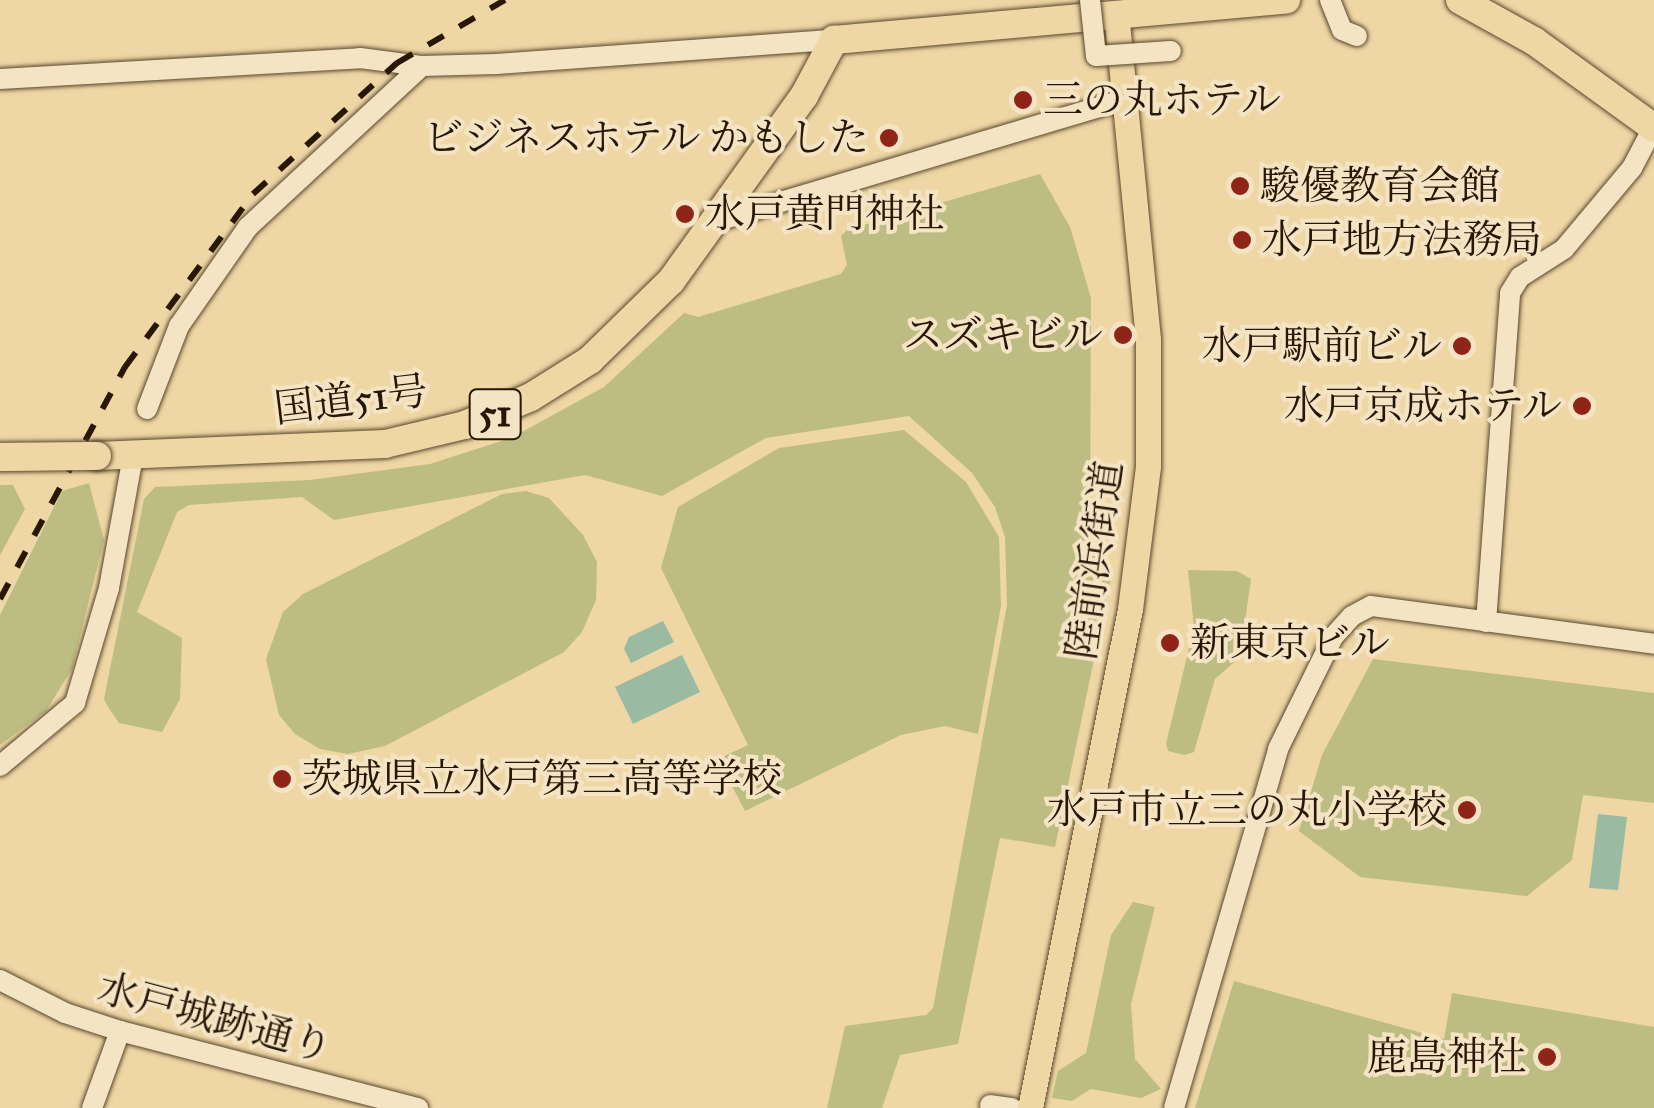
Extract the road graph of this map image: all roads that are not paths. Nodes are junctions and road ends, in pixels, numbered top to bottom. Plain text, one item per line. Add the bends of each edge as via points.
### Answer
1 (1090, 0) edge
2 (1286, 0) edge
3 (1330, 0) edge
4 (1460, 0) edge
5 (1116, 15) junction
6 (1345, 36) dead end
7 (834, 40) junction
8 (1171, 51) dead end
9 (422, 66) junction
10 (0, 79) edge
11 (1126, 98) junction
12 (1654, 127) edge
13 (716, 221) junction
14 (147, 409) dead end
15 (134, 456) junction
16 (0, 457) edge
17 (1486, 622) junction
18 (1654, 644) edge
19 (0, 766) edge
20 (0, 980) edge
21 (120, 1030) junction
22 (92, 1108) edge
23 (418, 1108) edge
24 (1030, 1108) edge
25 (1174, 1108) edge

1 - 8 street, bridge via 1096,56
2 - 5 highway
3 - 6 street
4 - 12 highway via 1534,40
5 - 7 highway
5 - 11 main road, 陸前浜街道
7 - 9 street
7 - 13 highway, 国道51号 / 51 via 804,96
9 - 10 street via 360,58
9 - 14 street via 248,228 179,326
11 - 13 street
11 - 24 main road, 陸前浜街道 via 1148,339 1142,535
12 - 17 street via 1632,168 1564,249 1520,277 1510,292
13 - 15 highway, 国道51号 / 51 via 616,339 498,412 384,444
15 - 16 highway, 国道51号 / 51, bridge
15 - 19 street via 108,588 75,703
17 - 18 street
17 - 25 street via 1370,606 1333,638 1278,750
20 - 21 street, 水戸城跡通り via 65,1013
21 - 22 street
21 - 23 street, 水戸城跡通り

